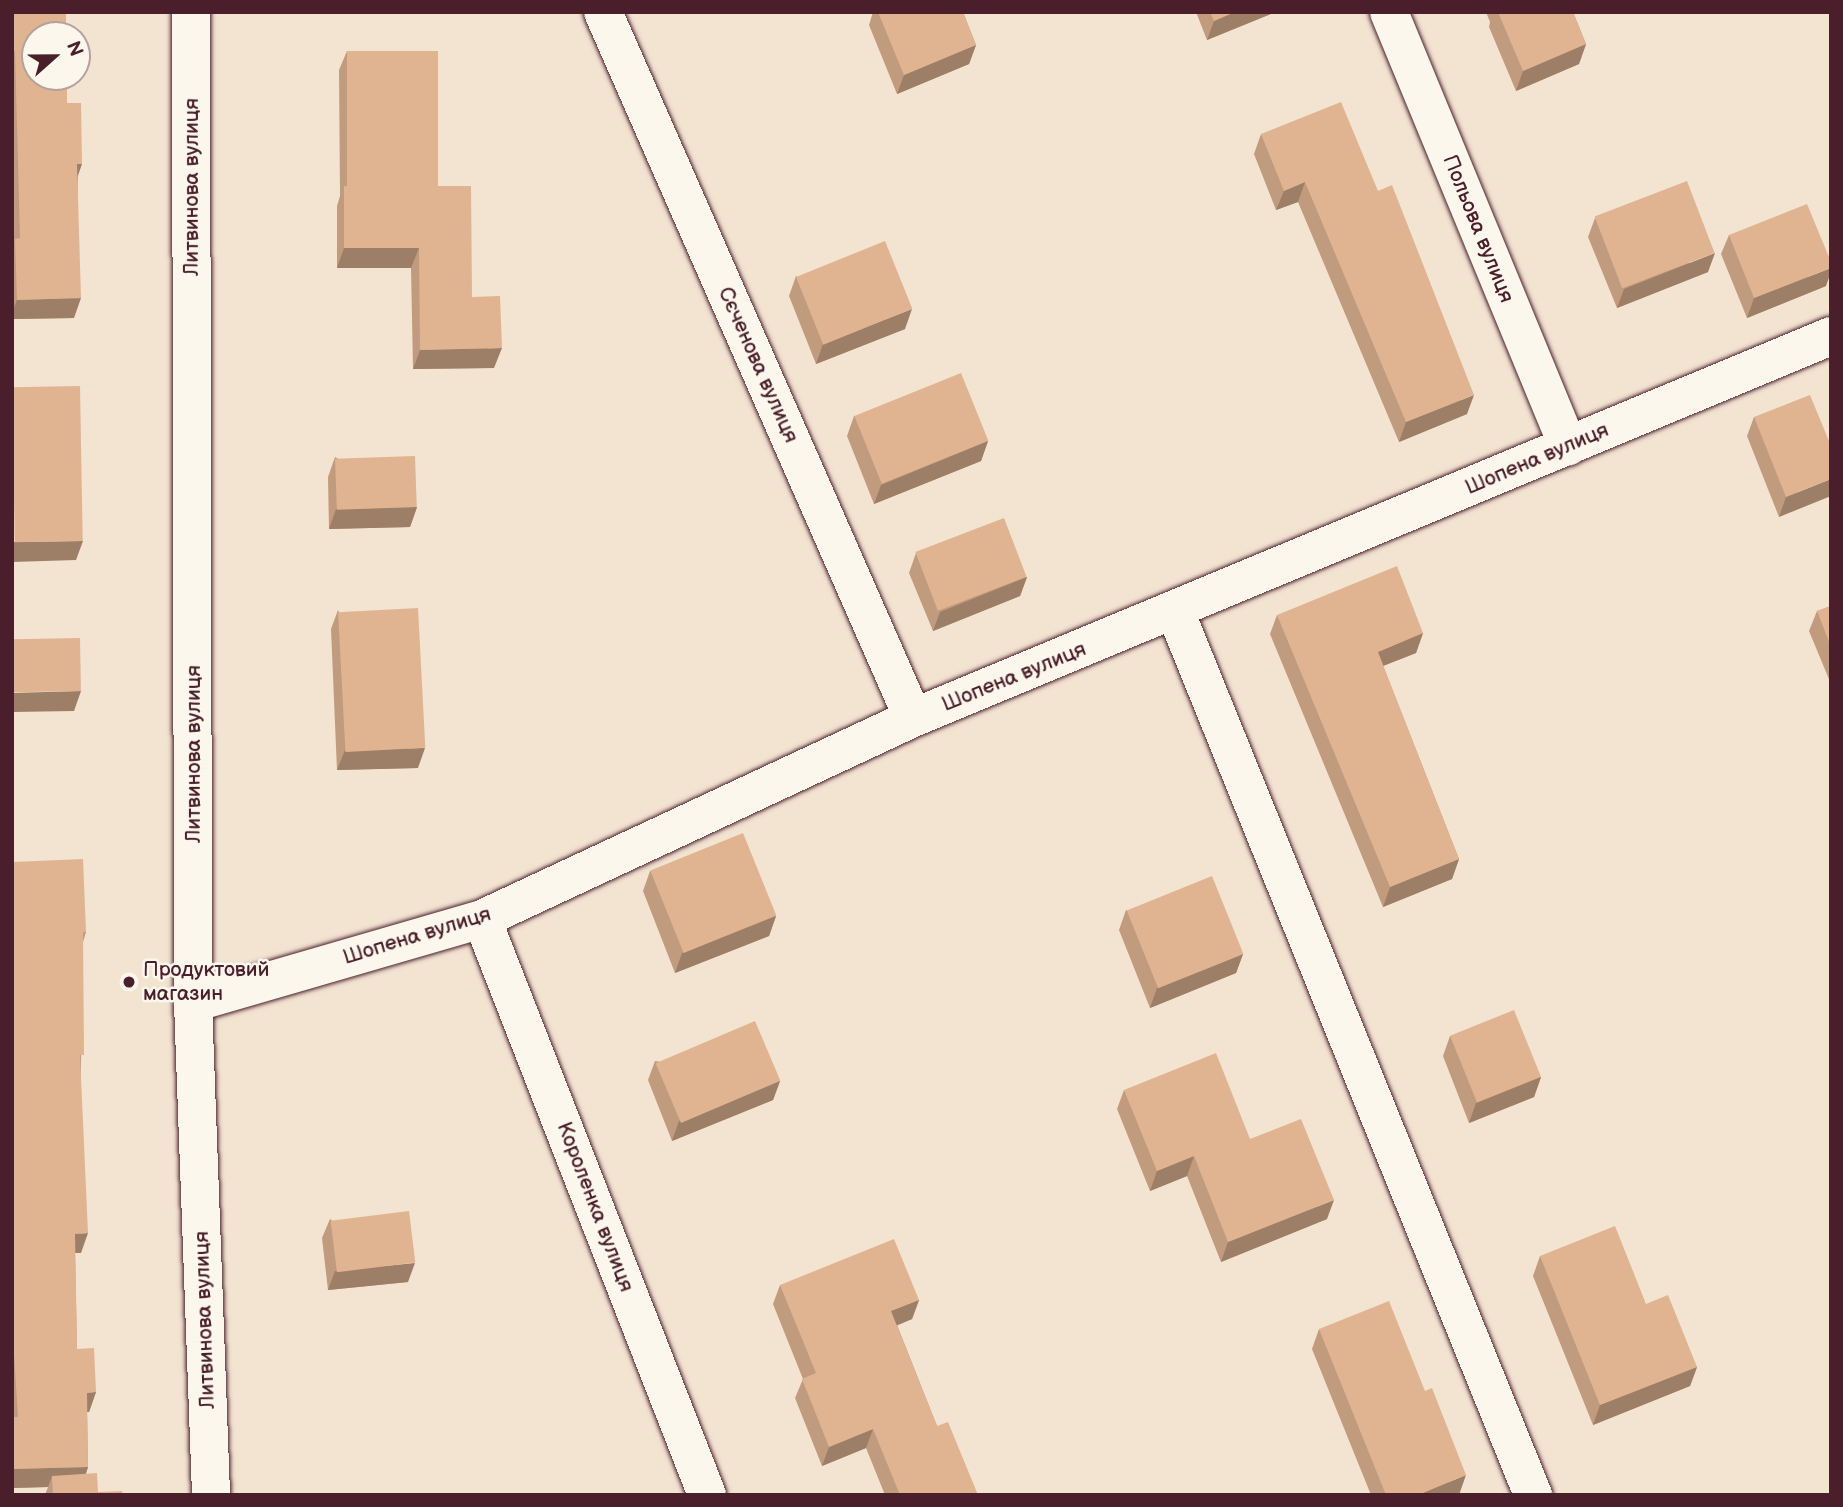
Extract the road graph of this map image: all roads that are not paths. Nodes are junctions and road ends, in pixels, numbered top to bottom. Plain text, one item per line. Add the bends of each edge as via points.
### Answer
1 (191, 12) edge
2 (603, 12) edge
3 (1389, 12) edge
4 (1831, 336) edge
5 (1567, 447) junction
6 (1175, 611) junction
7 (913, 719) junction
8 (482, 919) junction
9 (193, 1003) junction
10 (211, 1495) edge
11 (707, 1495) edge
12 (1533, 1495) edge

1 - 9 street, Литвинова вулиця
2 - 7 street, Сєченова вулиця
3 - 5 street, Польова вулиця
4 - 5 street, Шопена вулиця
5 - 6 street, Шопена вулиця
6 - 7 street, Шопена вулиця
6 - 12 street
7 - 8 street, Шопена вулиця
8 - 9 street, Шопена вулиця
8 - 11 street, Короленка вулиця
9 - 10 street, Литвинова вулиця

